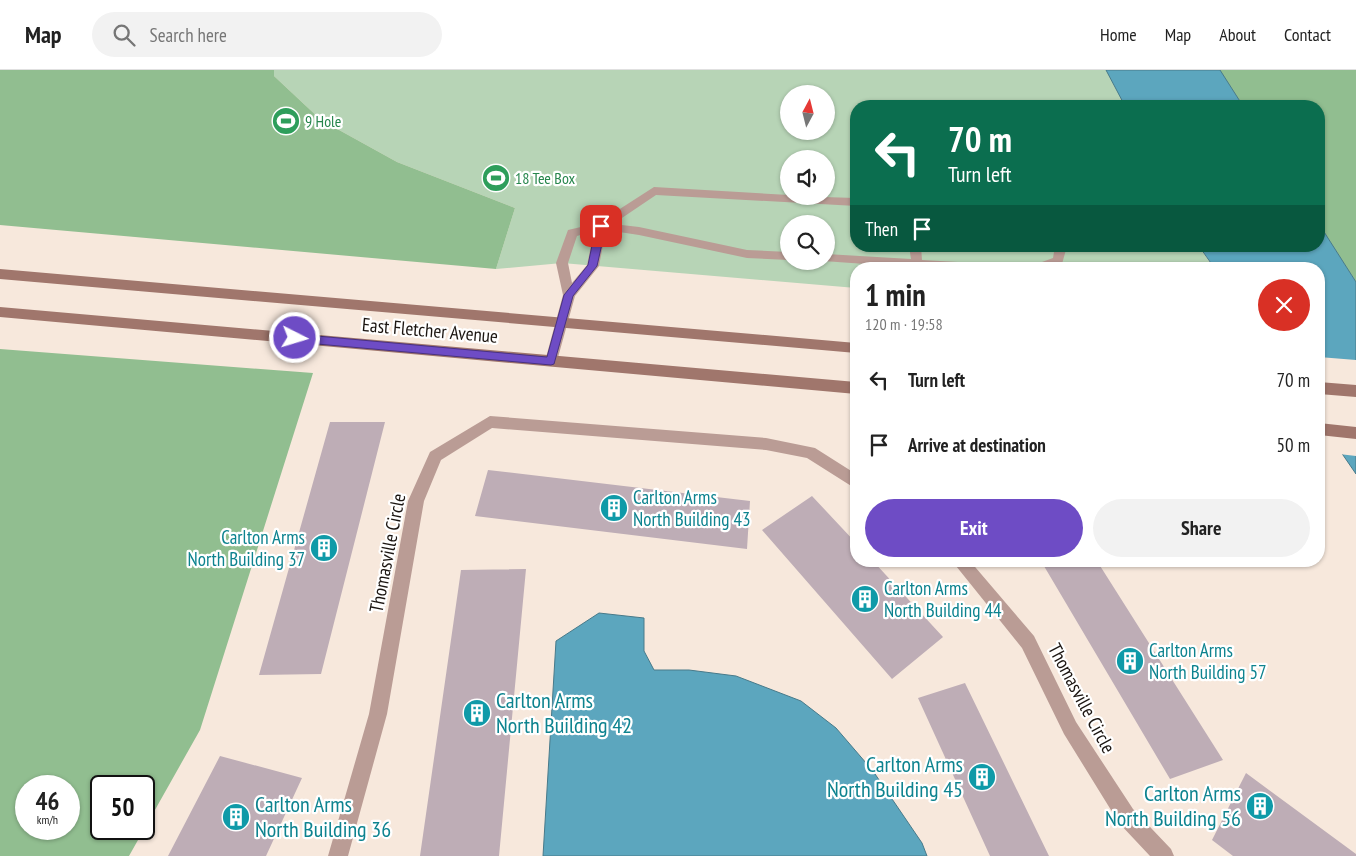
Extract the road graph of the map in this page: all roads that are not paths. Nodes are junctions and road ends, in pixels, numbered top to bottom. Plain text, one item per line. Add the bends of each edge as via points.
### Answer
1 (850, 202) edge
2 (601, 226) junction
3 (780, 256) edge
4 (835, 259) edge
5 (887, 262) edge
6 (0, 274) edge
7 (569, 295) junction
8 (0, 312) edge
9 (561, 322) junction
10 (850, 347) edge
11 (551, 361) junction
12 (850, 387) edge
13 (1325, 388) edge
14 (1356, 391) edge
15 (1325, 430) edge
16 (1356, 433) edge
17 (850, 478) edge
18 (965, 567) edge
19 (338, 856) edge
20 (1164, 856) edge

1 - 2 lane via 654,191
2 - 3 lane via 639,230 747,254
2 - 7 lane via 593,266
2 - 7 lane via 572,233 562,264
4 - 5 lane
6 - 9 main road, East Fletcher Avenue
7 - 9 lane
8 - 11 main road, East Fletcher Avenue
9 - 10 main road, East Fletcher Avenue
9 - 11 lane
11 - 12 main road, East Fletcher Avenue
13 - 14 main road
15 - 16 main road
17 - 19 street, Thomasville Circle via 810,452 766,444 490,422 434,456 416,500 378,714
18 - 20 street, Thomasville Circle via 1028,642 1070,728 1126,816

